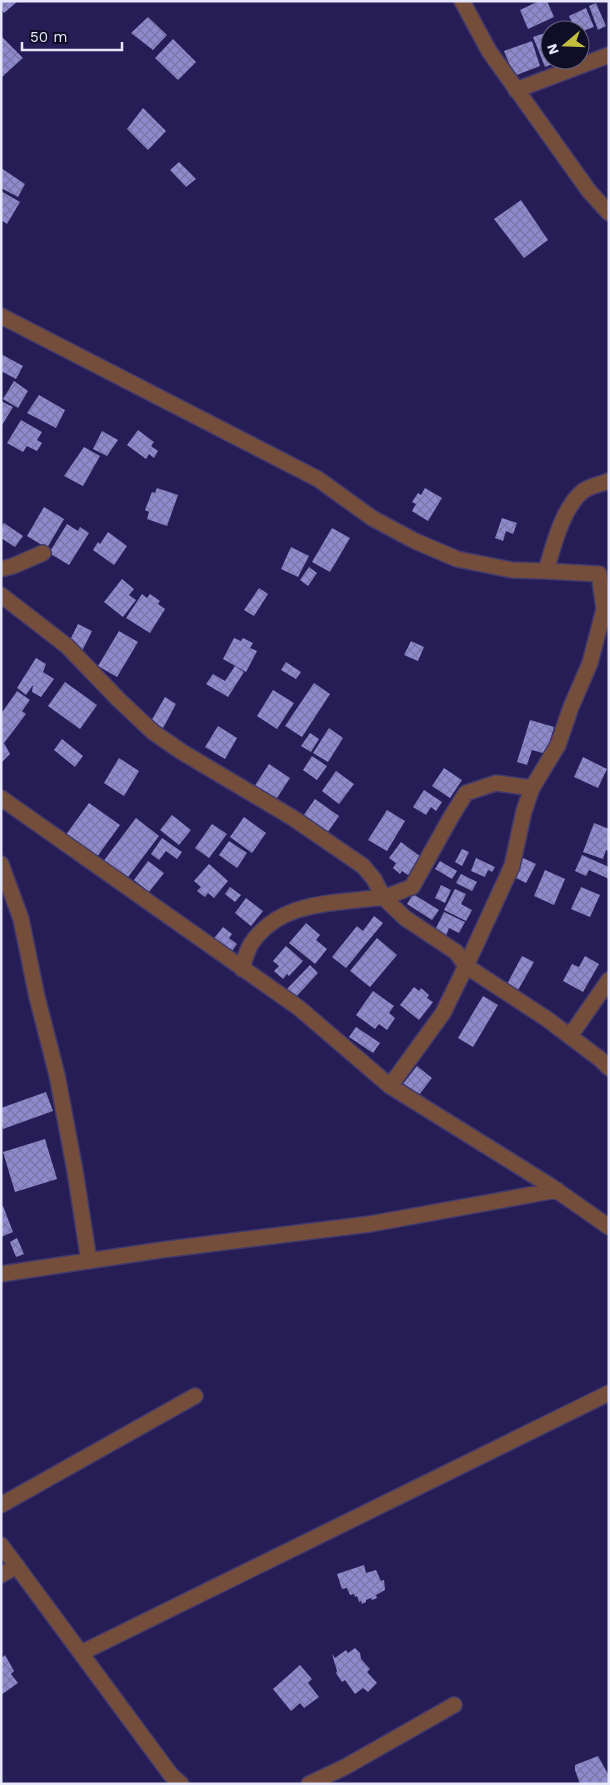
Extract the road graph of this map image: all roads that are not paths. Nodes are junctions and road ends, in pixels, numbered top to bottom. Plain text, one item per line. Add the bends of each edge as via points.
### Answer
1 (462, 1) edge
2 (609, 55) edge
3 (516, 90) junction
4 (609, 213) edge
5 (1, 316) edge
6 (609, 481) edge
7 (44, 553) dead end
8 (1, 568) edge
9 (546, 571) junction
10 (1, 595) edge
11 (532, 788) junction
12 (1, 798) edge
13 (1, 864) edge
14 (383, 897) junction
15 (466, 966) junction
16 (242, 969) junction
17 (609, 980) edge
18 (570, 1036) junction
19 (609, 1068) edge
20 (390, 1086) junction
21 (557, 1190) junction
22 (609, 1227) edge
23 (89, 1261) junction
24 (1, 1274) edge
25 (609, 1393) edge
26 (195, 1396) dead end
27 (1, 1505) edge
28 (1, 1545) edge
29 (17, 1566) junction
30 (1, 1575) edge
31 (82, 1653) junction
32 (454, 1705) dead end
33 (181, 1784) edge
34 (309, 1784) edge

1 - 3 street via 489,51
2 - 3 street
3 - 4 street via 589,191
5 - 9 street via 318,479 372,518 415,542 457,559 512,570
6 - 9 street via 584,490 570,506
7 - 8 street
9 - 11 street via 599,574 604,609 590,663 558,745
10 - 14 street via 67,646 153,732 293,818 363,866
11 - 14 street via 496,783 466,793 412,887
11 - 15 street via 512,866
12 - 16 street
13 - 23 street via 21,919 57,1075
14 - 15 street via 405,918 456,952
14 - 16 street via 294,909 271,921 251,944
15 - 18 street
15 - 20 street via 443,1013
16 - 20 street via 299,1008
17 - 18 street
18 - 19 street
20 - 21 street
21 - 22 street
21 - 23 street via 370,1224
23 - 24 street
25 - 31 street
26 - 27 street
28 - 29 street
29 - 30 street
29 - 31 street
31 - 33 street via 171,1775
32 - 34 street

